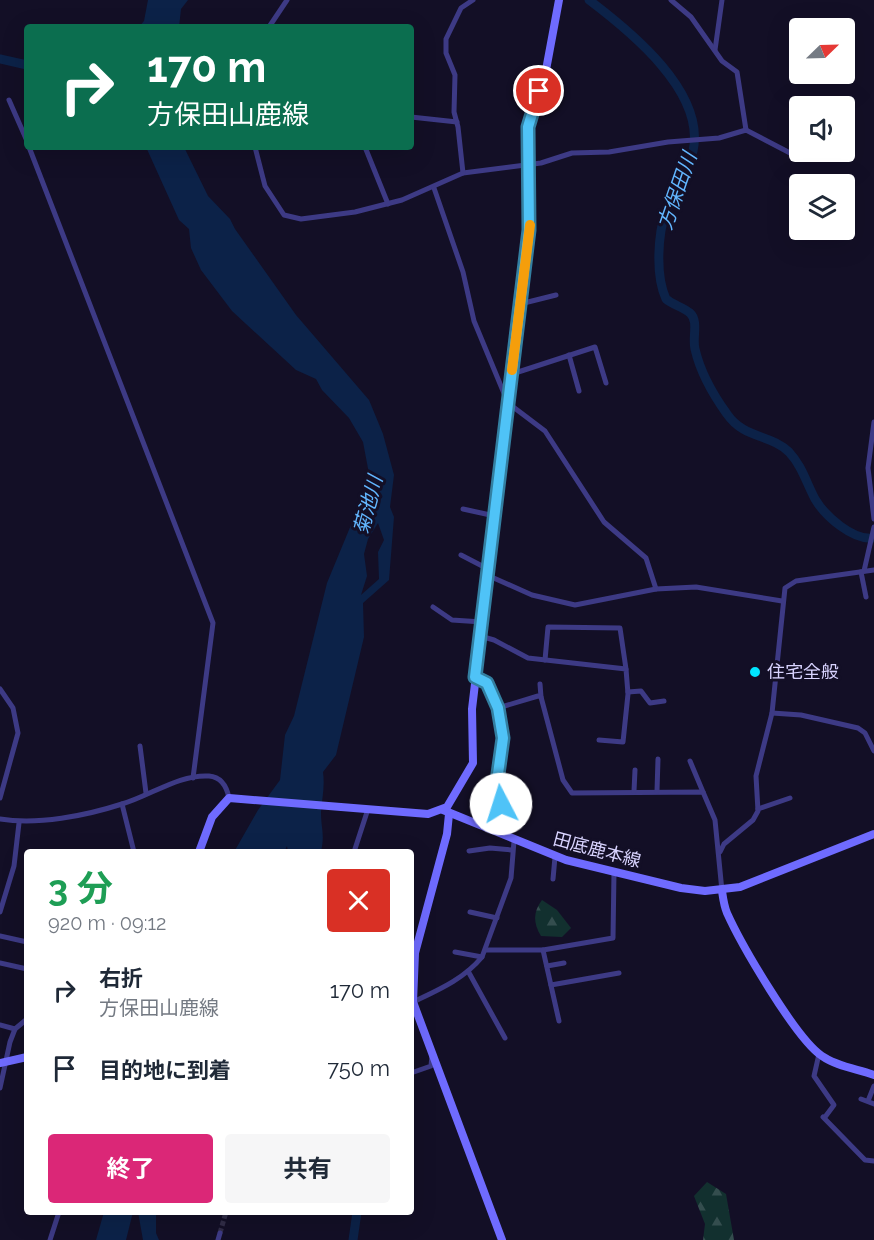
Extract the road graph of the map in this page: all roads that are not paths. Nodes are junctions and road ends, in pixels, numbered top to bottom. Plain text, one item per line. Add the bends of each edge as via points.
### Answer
1 (287, 0) edge
2 (472, 0) edge
3 (559, 0) edge
4 (671, 0) edge
5 (722, 0) edge
6 (271, 24) edge
7 (715, 50) junction
8 (9, 100) dead end
9 (414, 117) edge
10 (457, 122) junction
11 (746, 130) junction
12 (24, 134) edge
13 (30, 150) edge
14 (256, 150) edge
15 (366, 150) edge
16 (789, 152) edge
17 (530, 164) junction
18 (464, 173) junction
19 (434, 188) junction
20 (388, 204) junction
21 (556, 295) dead end
22 (520, 304) junction
23 (568, 355) junction
24 (512, 374) junction
25 (606, 382) dead end
26 (579, 391) dead end
27 (508, 403) junction
28 (874, 422) edge
29 (463, 509) dead end
30 (495, 516) junction
31 (874, 519) edge
32 (874, 527) edge
33 (461, 555) dead end
34 (874, 570) edge
35 (863, 571) junction
36 (488, 572) junction
37 (656, 589) junction
38 (866, 597) dead end
39 (782, 602) junction
40 (433, 607) dead end
41 (482, 622) junction
42 (480, 636) junction
43 (545, 660) junction
44 (626, 669) junction
45 (475, 677) junction
46 (540, 684) dead end
47 (0, 689) edge
48 (628, 692) junction
49 (541, 697) junction
50 (664, 701) dead end
51 (498, 708) junction
52 (772, 713) junction
53 (599, 740) dead end
54 (140, 746) dead end
55 (874, 751) edge
56 (658, 759) dead end
57 (690, 761) dead end
58 (634, 770) dead end
59 (193, 778) junction
60 (634, 791) junction
61 (657, 791) junction
62 (703, 792) junction
63 (146, 793) junction
64 (0, 798) edge
65 (229, 798) junction
66 (790, 798) dead end
67 (122, 804) junction
68 (368, 807) junction
69 (758, 809) junction
70 (446, 812) junction
71 (0, 819) edge
72 (19, 823) junction
73 (874, 834) edge
74 (504, 837) junction
75 (513, 845) junction
76 (133, 849) edge
77 (200, 849) edge
78 (355, 849) edge
79 (469, 851) dead end
80 (720, 852) junction
81 (555, 857) junction
82 (614, 872) junction
83 (553, 879) dead end
84 (722, 891) junction
85 (0, 912) edge
86 (470, 912) dead end
87 (497, 918) junction
88 (0, 936) edge
89 (24, 941) edge
90 (486, 950) junction
91 (543, 950) junction
92 (455, 952) dead end
93 (482, 957) junction
94 (0, 963) edge
95 (564, 963) dead end
96 (547, 966) junction
97 (24, 968) edge
98 (468, 971) junction
99 (619, 973) dead end
100 (414, 978) edge
101 (551, 985) junction
102 (414, 1002) edge
103 (414, 1005) edge
104 (559, 1021) dead end
105 (24, 1022) edge
106 (0, 1025) edge
107 (15, 1029) junction
108 (505, 1038) dead end
109 (432, 1054) junction
110 (819, 1054) junction
111 (24, 1058) edge
112 (4, 1062) edge
113 (414, 1072) edge
114 (874, 1075) edge
115 (874, 1086) edge
116 (0, 1088) edge
117 (874, 1104) edge
118 (874, 1161) edge
119 (58, 1215) edge
120 (220, 1233) tunnel mouth
121 (50, 1240) edge
122 (218, 1240) edge
123 (501, 1240) edge

1 - 6 street
2 - 10 street via 461,8 446,39 446,52 455,75
3 - 17 main road via 546,70 529,117
4 - 7 street via 691,17
5 - 7 street
7 - 11 street via 737,72
8 - 12 street
9 - 10 street
10 - 18 street
11 - 16 street
11 - 17 street via 715,138 572,153
13 - 59 street via 213,623
14 - 20 street via 265,186 284,215 301,219 324,217
15 - 20 street
17 - 18 street
17 - 22 main road via 529,230
18 - 19 street
19 - 20 street
19 - 27 street via 464,274 474,321
21 - 22 street
22 - 24 main road
23 - 24 street
23 - 25 street via 595,346
23 - 26 street
24 - 27 main road
27 - 30 main road
27 - 37 street via 545,431 604,522 646,558
28 - 31 street via 868,468
29 - 30 street
30 - 36 main road
32 - 35 street
33 - 36 street
34 - 35 street
35 - 38 street
35 - 39 street via 791,583 785,588
36 - 37 street via 532,595 575,605
36 - 41 main road
37 - 39 street via 696,586
39 - 52 street
40 - 41 street via 452,620
41 - 42 main road
42 - 43 street via 528,658
42 - 45 main road
43 - 44 street
43 - 44 street via 548,627 620,628
44 - 48 street
45 - 51 street via 487,683
45 - 70 main road via 473,763
46 - 49 street
47 - 64 street via 13,708 18,733
48 - 50 street via 641,691 650,703
48 - 53 street via 623,742
49 - 51 street
49 - 60 street via 567,789 578,793
51 - 74 street via 503,738 498,774
52 - 55 street via 801,715 858,728
52 - 69 street via 756,776
54 - 63 street
56 - 61 street
57 - 62 street
58 - 60 street
59 - 63 street
59 - 65 street via 218,779 227,788
60 - 61 street
61 - 62 street
62 - 80 street via 715,820
63 - 67 street
65 - 68 main road, 田底鹿本線
65 - 77 main road via 216,810
66 - 69 street
67 - 72 street
67 - 76 street
68 - 70 main road, 田底鹿本線 via 428,814
68 - 78 street
69 - 80 street via 753,820
70 - 74 main road, 田底鹿本線
70 - 100 main road via 447,834 415,953
71 - 72 street
72 - 85 street via 14,866
73 - 84 main road, 田底鹿本線
74 - 75 main road, 田底鹿本線
75 - 79 street
75 - 81 main road, 田底鹿本線
75 - 87 street via 511,878
80 - 84 street
81 - 82 main road, 田底鹿本線
81 - 83 street
82 - 84 main road, 田底鹿本線 via 681,888
82 - 91 street via 613,938
84 - 110 main road via 726,911 757,969
86 - 87 street
87 - 90 street
88 - 89 street
90 - 91 street
90 - 93 street
91 - 96 street
92 - 93 street
93 - 98 street
94 - 97 street
95 - 96 street
96 - 101 street
98 - 102 street
98 - 108 street
99 - 101 street
101 - 104 street
103 - 109 main road
105 - 107 street
106 - 107 street
107 - 112 street
109 - 113 street via 431,1066
109 - 123 main road
110 - 114 main road
110 - 118 street via 814,1076 834,1106 823,1117 865,1160
111 - 112 main road
112 - 116 street
115 - 117 street via 865,1100
119 - 121 street
120 - 122 street

